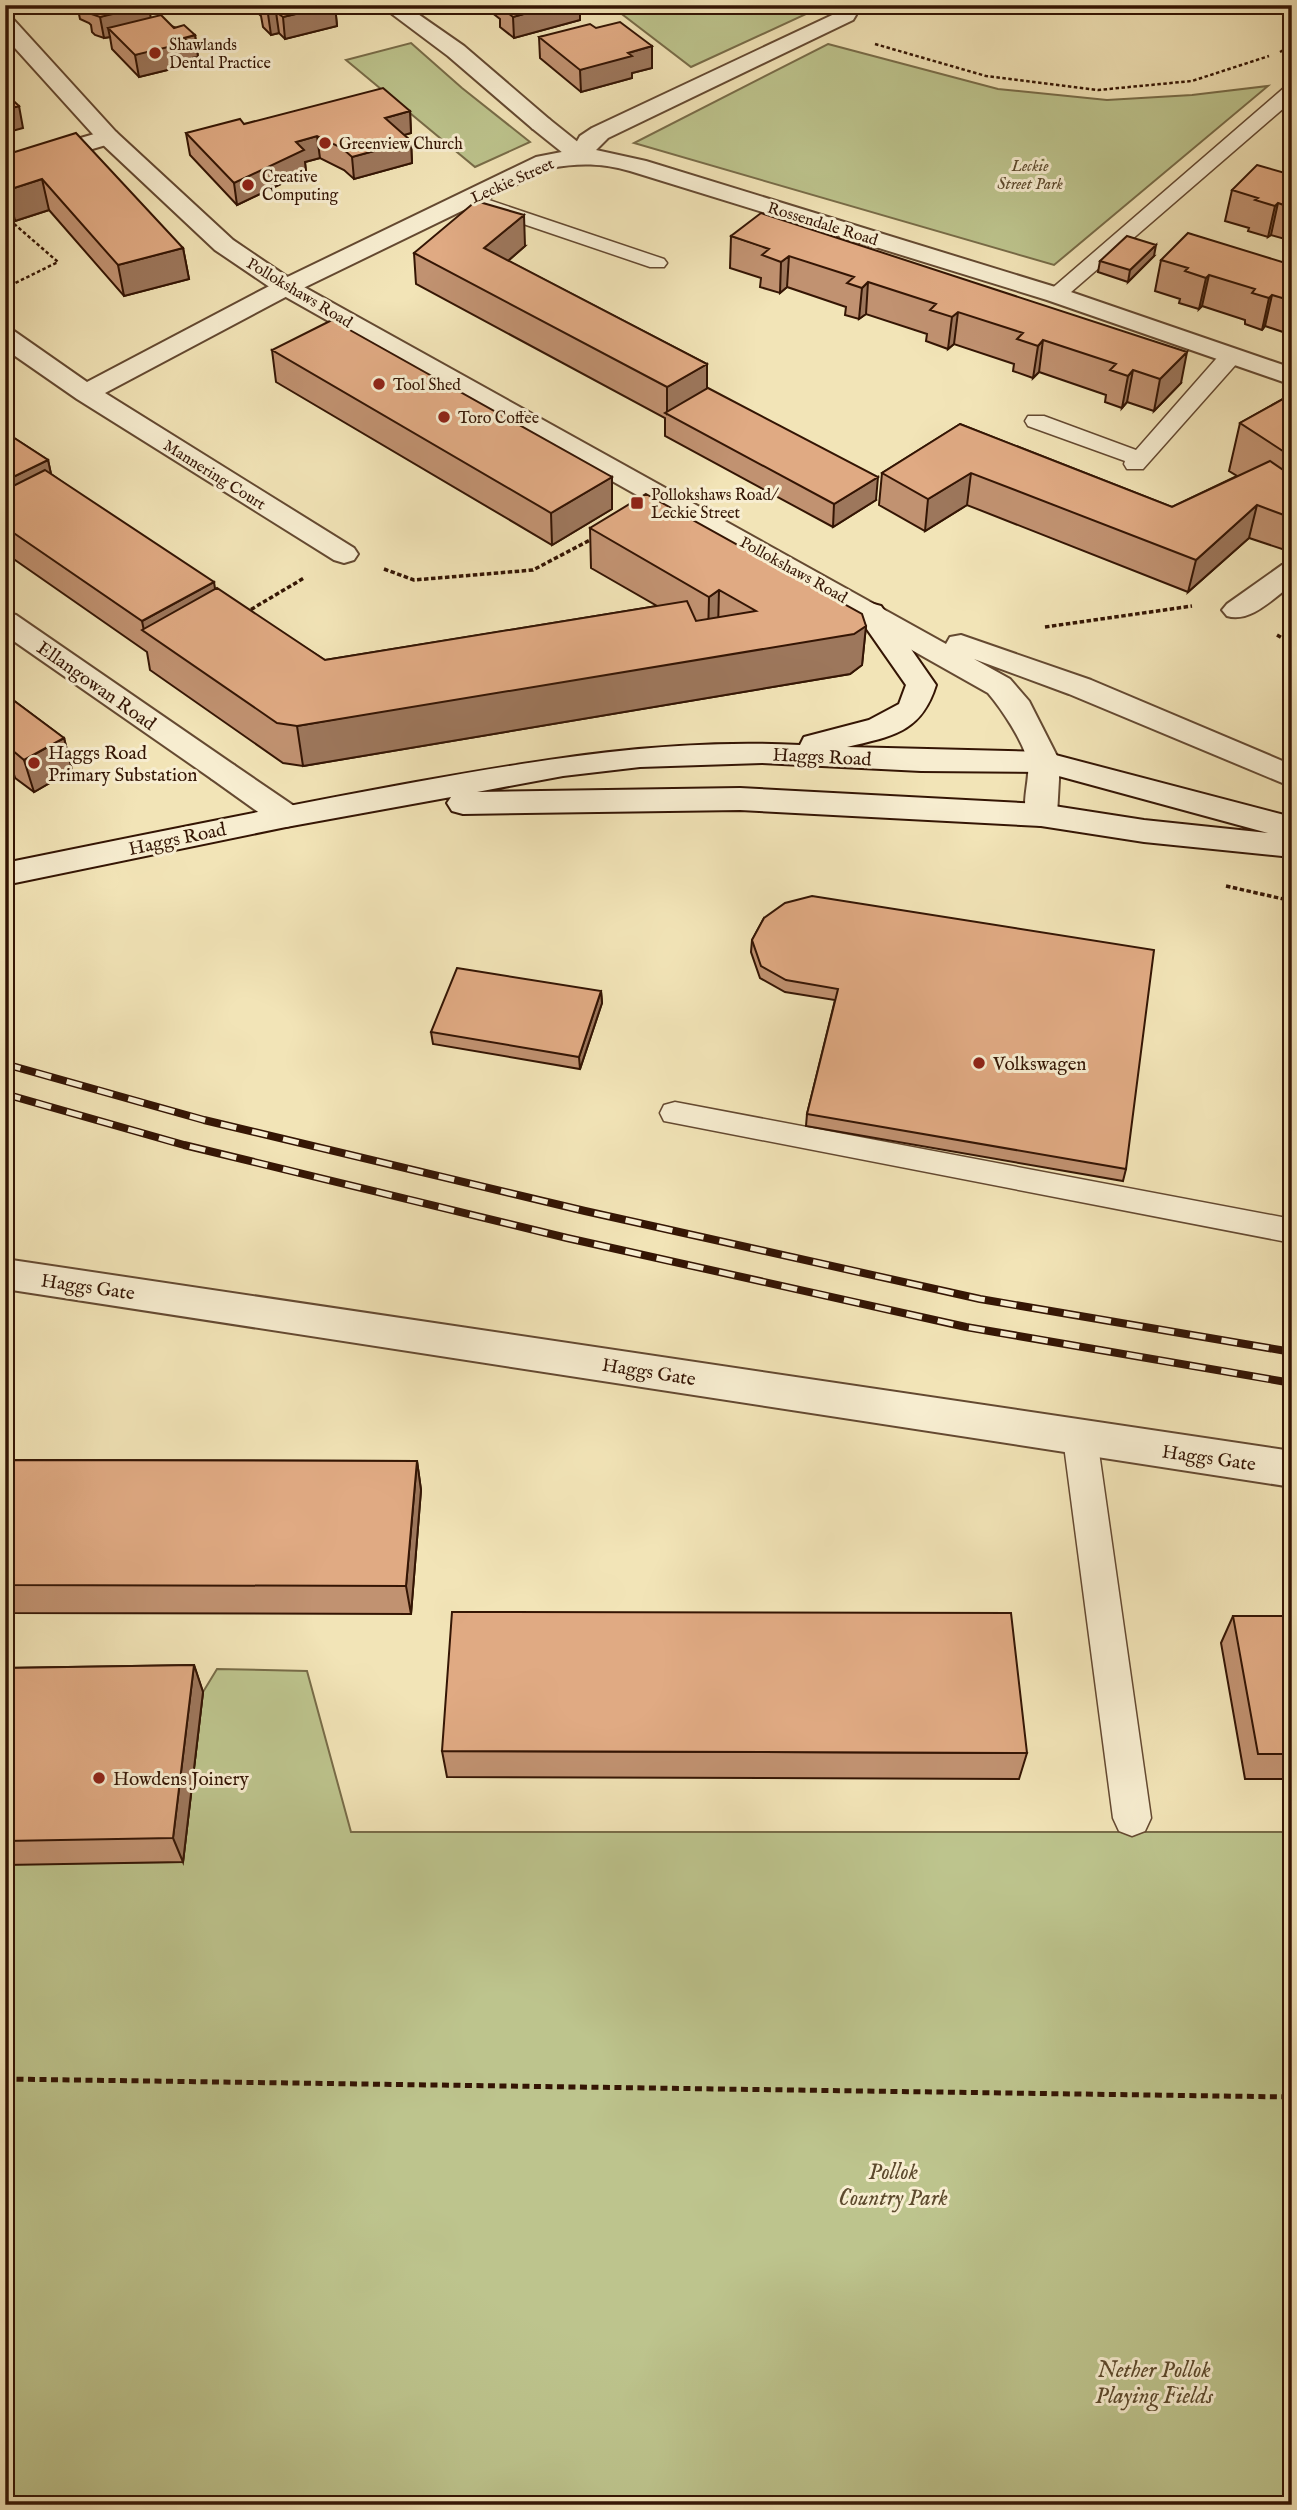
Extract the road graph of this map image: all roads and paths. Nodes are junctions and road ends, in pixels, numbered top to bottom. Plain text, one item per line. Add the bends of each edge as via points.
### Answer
1 (401, 8) edge
2 (836, 10) edge
3 (5, 24) edge
4 (820, 28) junction
5 (1292, 45) edge
6 (1292, 91) edge
7 (108, 137) junction
8 (581, 156) junction
9 (5, 168) edge
10 (469, 199) junction
11 (5, 215) edge
12 (657, 263) dead end
13 (286, 287) junction
14 (5, 288) edge
15 (1056, 295) junction
16 (5, 337) edge
17 (1231, 356) junction
18 (1292, 377) edge
19 (86, 393) junction
20 (1036, 422) dead end
21 (594, 538) dead end
22 (344, 554) junction
23 (1292, 571) edge
24 (1237, 610) joint
25 (870, 612) junction
26 (239, 617) edge
27 (5, 621) edge
28 (1043, 627) dead end
29 (762, 753) junction
30 (1044, 762) junction
31 (1292, 777) edge
32 (348, 805) junction
33 (286, 816) junction
34 (1041, 816) junction
35 (1292, 828) edge
36 (1292, 846) edge
37 (5, 874) edge
38 (1226, 886) dead end
39 (1292, 901) edge
40 (676, 1113) dead end
41 (1292, 1231) edge
42 (5, 1274) edge
43 (1080, 1438) junction
44 (1292, 1469) edge
45 (1132, 1818) dead end
46 (5, 2079) edge
47 (1292, 2097) edge

1 - 8 street
2 - 4 street, Leckie Street
3 - 7 street, Pollokshaws Road
4 - 5 path via 986,76 1098,90 1192,81 1278,54
4 - 8 street, Leckie Street via 600,133 588,141
6 - 15 lane
7 - 9 street
7 - 13 street, Pollokshaws Road via 224,245
8 - 10 street, Leckie Street via 544,162
8 - 15 street, Rossendale Road via 638,166
10 - 12 lane
10 - 13 street, Leckie Street
11 - 14 path via 58,262
13 - 19 street
13 - 25 street, Pollokshaws Road
15 - 17 street, Rossendale Road
16 - 19 street, Mannering Court
17 - 18 street, Rossendale Road
17 - 20 lane via 1138,461
19 - 22 street, Mannering Court
21 - 22 path via 533,570 414,580
22 - 26 path
23 - 24 street
24 - 28 path via 1185,606
25 - 29 street via 921,685 912,710 844,739
25 - 30 street, Pollokshaws Road via 999,686 1017,708
25 - 31 street via 1080,687
27 - 33 street, Ellangowan Road
29 - 30 street, Haggs Road
29 - 32 street, Haggs Road via 640,757 563,766
30 - 34 street, Pollokshaws Road
30 - 35 street, Haggs Road
32 - 33 street, Haggs Road
32 - 34 street, Haggs Road via 740,799
33 - 37 street, Haggs Road
34 - 36 street
38 - 39 path
40 - 41 lane
42 - 43 street, Haggs Gate
43 - 44 street, Haggs Gate
43 - 45 lane
46 - 47 path

